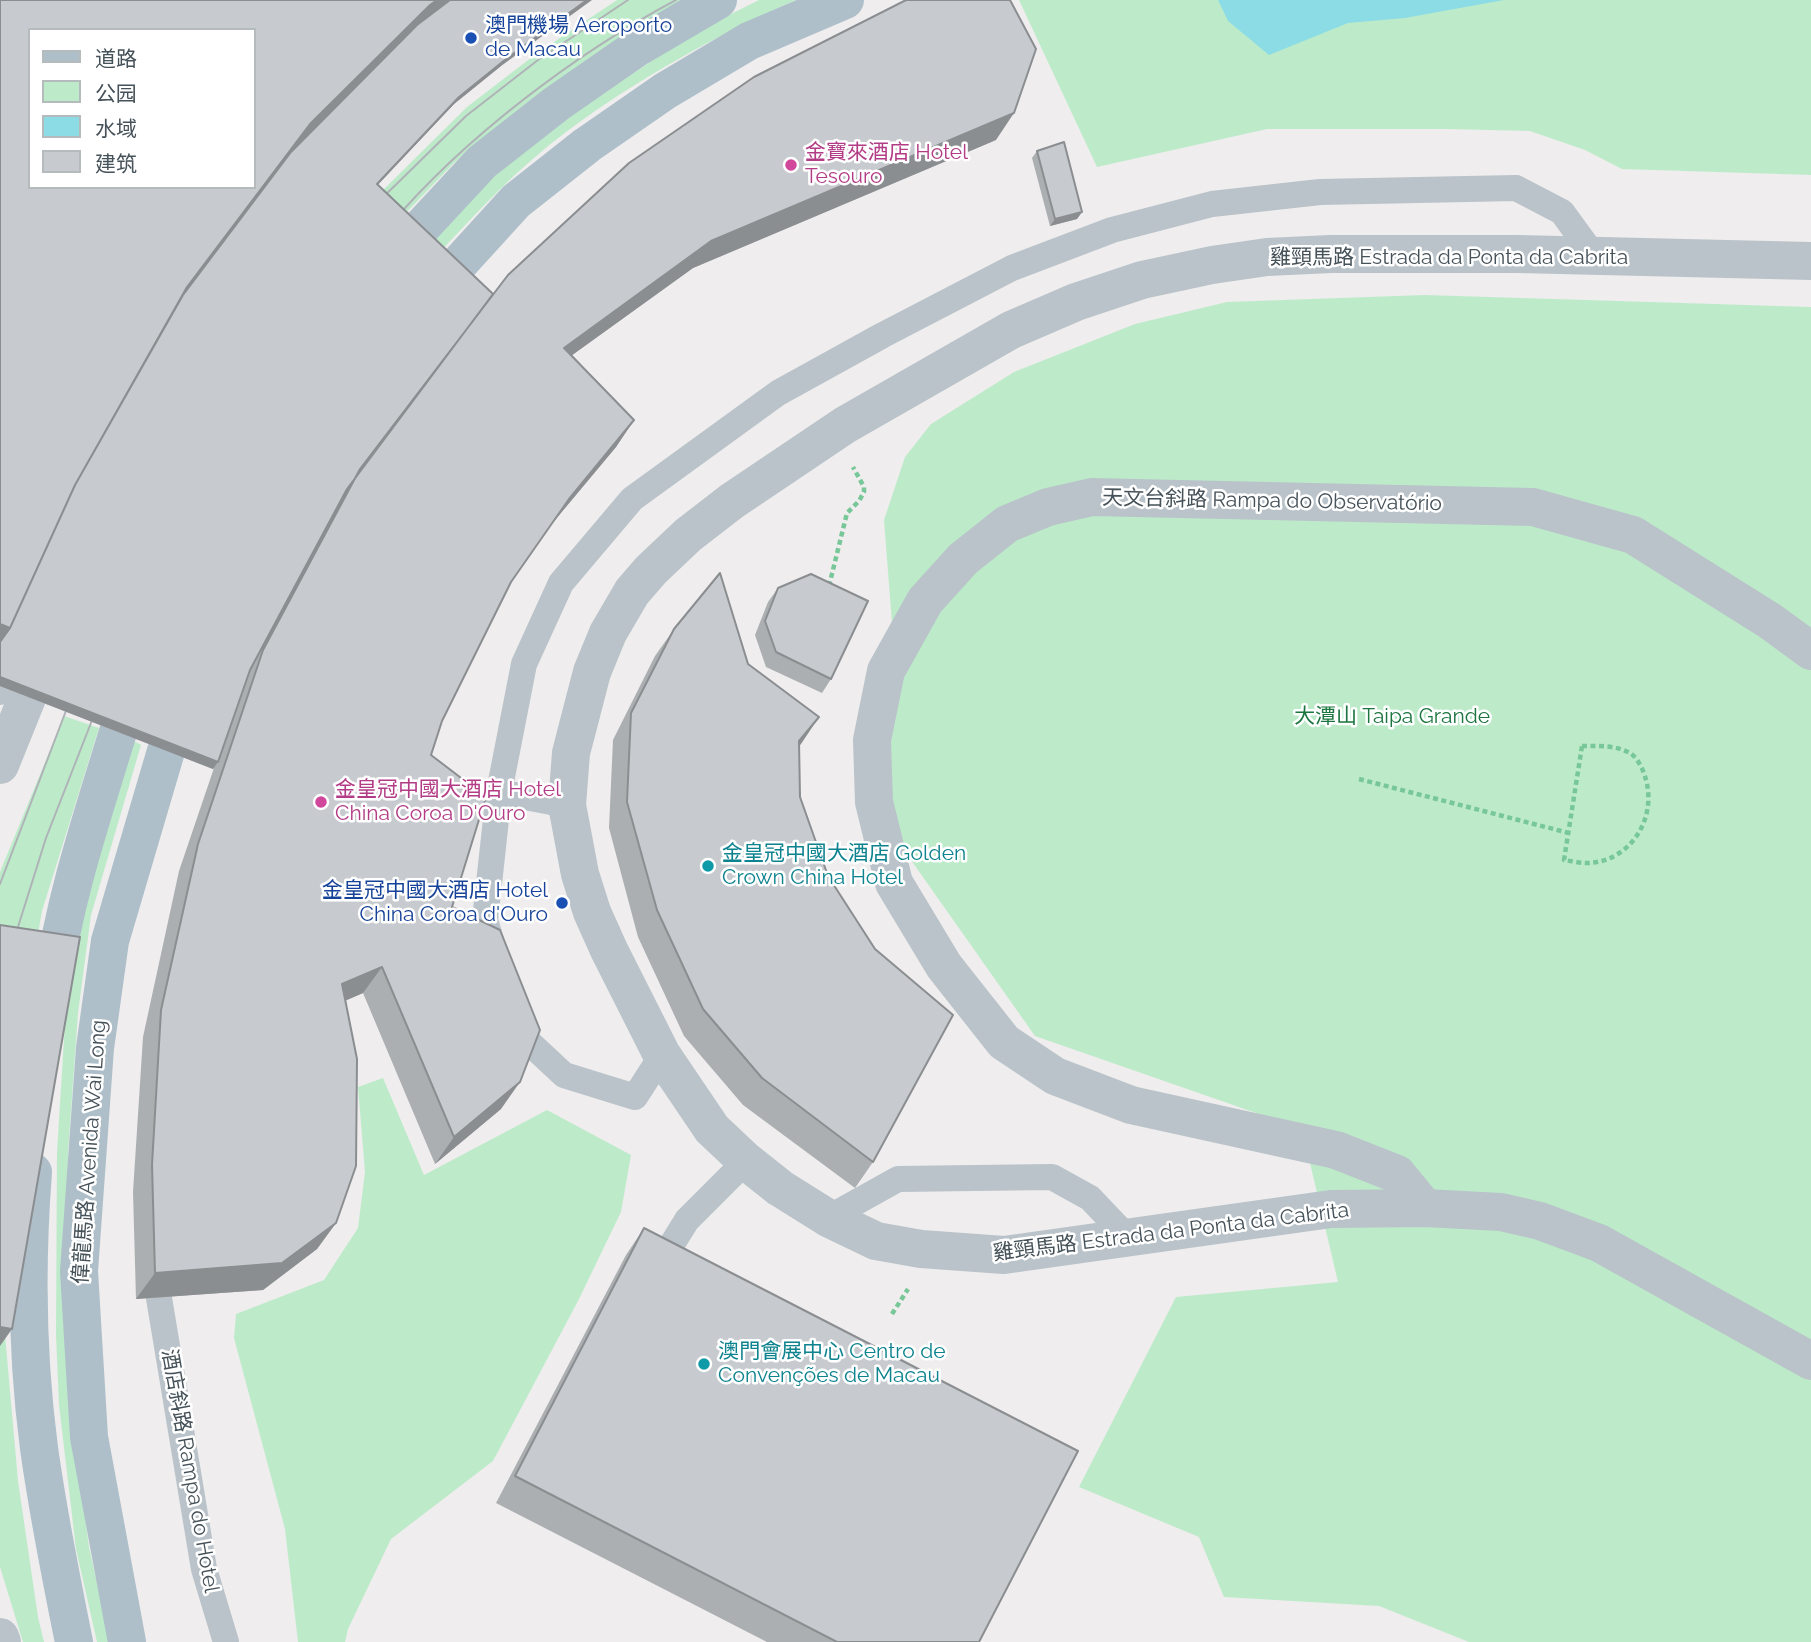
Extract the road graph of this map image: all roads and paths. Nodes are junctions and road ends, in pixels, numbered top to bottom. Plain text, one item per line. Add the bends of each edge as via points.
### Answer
1 (718, 0) edge
2 (845, 0) edge
3 (416, 233) edge
4 (1594, 256) junction
5 (1811, 261) edge
6 (454, 269) edge
7 (833, 433) junction
8 (829, 589) edge
9 (41, 642) junction
10 (1811, 651) edge
11 (0, 692) edge
12 (118, 732) edge
13 (166, 751) edge
14 (0, 765) edge
15 (1359, 779) dead end
16 (499, 792) junction
17 (567, 805) junction
18 (1569, 833) junction
19 (47, 1020) edge
20 (662, 1055) junction
21 (36, 1138) edge
22 (746, 1161) junction
23 (1425, 1208) junction
24 (828, 1219) junction
25 (1129, 1239) junction
26 (656, 1270) edge
27 (903, 1296) dead end
28 (159, 1298) edge
29 (892, 1314) dead end
30 (1811, 1361) edge
31 (112, 1570) junction
32 (74, 1642) edge
33 (112, 1642) edge
34 (127, 1642) edge
35 (226, 1642) edge

1 - 3 main road via 638,47 556,104 482,162
2 - 6 main road via 749,41 665,91 516,201
4 - 5 street, 雞頸馬路 Estrada da Ponta da Cabrita
4 - 7 street, 雞頸馬路 Estrada da Ponta da Cabrita via 1267,257 1142,280 1011,330
4 - 16 lane via 1562,212 1516,188 1420,188 1321,192 1212,204 1112,230 1012,268 778,393 632,499 561,583 524,664
7 - 8 path via 864,492 845,518
7 - 17 street, 雞頸馬路 Estrada da Ponta da Cabrita via 688,535 632,592 607,633 592,672 571,753
9 - 11 street
9 - 11 lane via 23,686
9 - 14 street
10 - 23 street, 天文台斜路 Rampa do Observatório via 1633,534 1533,507 1092,497 1048,507 1007,524 963,559 925,601 886,671 872,740 874,802 894,883 944,966 1004,1042 1055,1076 1131,1105 1336,1150 1396,1174
12 - 19 main road via 59,934
13 - 31 main road, 偉龍馬路 Avenida Wai Long via 110,941 83,1191 79,1271 86,1399
15 - 18 path
16 - 17 lane
16 - 20 lane via 485,920 521,1035 564,1075 635,1097
17 - 20 street, 雞頸馬路 Estrada da Ponta da Cabrita via 592,912
18 - 18 path via 1582,746 1616,747 1633,754 1650,793 1640,834 1606,860 1586,863 1564,860
20 - 22 street, 雞頸馬路 Estrada da Ponta da Cabrita via 712,1129
21 - 32 main road via 28,1274 32,1367 39,1446
22 - 24 street, 雞頸馬路 Estrada da Ponta da Cabrita
22 - 26 lane via 687,1220
23 - 25 street, 雞頸馬路 Estrada da Ponta da Cabrita via 1331,1209
23 - 30 street, 雞頸馬路 Estrada da Ponta da Cabrita via 1501,1212 1599,1243
24 - 25 street, 雞頸馬路 Estrada da Ponta da Cabrita via 876,1241 966,1254 1004,1255
24 - 25 lane via 898,1179 1052,1177 1090,1198
27 - 29 path
28 - 35 lane, 酒店斜路 Rampa do Hotel via 204,1569
31 - 33 main road
31 - 34 main road, 偉龍馬路 Avenida Wai Long

